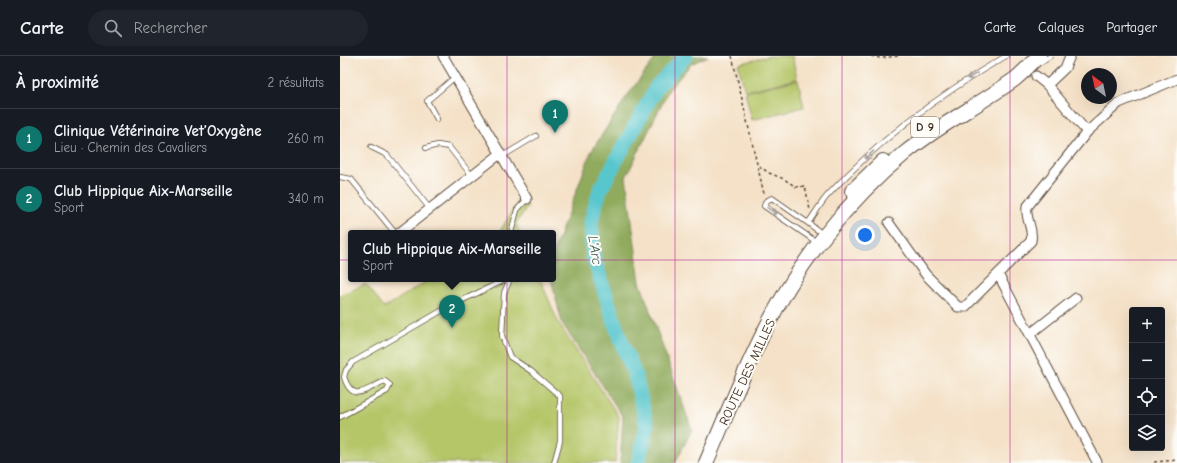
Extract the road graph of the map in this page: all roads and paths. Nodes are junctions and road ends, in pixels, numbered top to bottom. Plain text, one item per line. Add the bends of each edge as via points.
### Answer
1 (443, 56) edge
2 (732, 56) edge
3 (871, 56) edge
4 (899, 56) edge
5 (1006, 56) edge
6 (1031, 56) edge
7 (1039, 56) edge
8 (1050, 56) edge
9 (1070, 56) edge
10 (1036, 76) dead end
11 (455, 77) junction
12 (1016, 78) junction
13 (1177, 79) edge
14 (1047, 85) junction
15 (437, 119) dead end
16 (1087, 132) junction
17 (536, 136) dead end
18 (371, 147) dead end
19 (426, 148) dead end
20 (500, 154) junction
21 (759, 166) junction
22 (472, 176) junction
23 (340, 178) edge
24 (527, 200) joint
25 (766, 201) junction
26 (430, 209) junction
27 (815, 213) junction
28 (808, 223) junction
29 (889, 223) dead end
30 (393, 230) edge
31 (403, 230) edge
32 (512, 230) edge
33 (820, 237) junction
34 (998, 274) junction
35 (502, 282) edge
36 (508, 282) edge
37 (1076, 298) dead end
38 (1030, 334) junction
39 (340, 417) edge
40 (1177, 460) edge
41 (1097, 462) edge
42 (1154, 462) edge
43 (554, 463) edge
44 (706, 463) edge

1 - 11 street
2 - 21 path
3 - 4 path
5 -> 27 lane via 964,80 906,123 860,163 832,191
6 - 33 main road, ROUTE DES MILLES / D 9 via 1024,64 939,117 889,155 838,206
7 - 12 main road, ROUTE DES MILLES / D 9
8 - 12 lane
9 - 14 street via 1065,68
10 - 14 street
11 - 15 lane via 427,101
11 - 20 street
12 - 33 main road, ROUTE DES MILLES / D 9 via 944,124 904,154
13 - 16 street via 1119,103
14 - 16 street
16 - 34 street via 1062,160 1028,207 1026,214 1033,234 1031,241
17 - 20 lane via 506,154
18 - 26 lane via 387,155
19 - 22 lane via 438,145 449,147
20 - 22 street
20 - 24 street
21 - 25 path
21 - 27 path via 796,187 806,186 810,213
22 - 26 street
23 - 30 lane via 351,179
24 - 32 lane via 517,210
25 - 28 lane via 772,198
25 -> 33 lane via 764,206
26 - 31 street
27 - 28 lane
28 - 33 lane
29 - 34 street via 926,276 958,307 965,307
33 - 44 main road, ROUTE DES MILLES / D 9 via 765,330
34 - 38 street
35 - 39 lane via 448,307 353,362 344,377 350,390 355,393 365,391 385,381 390,386 387,391
36 - 43 lane via 504,293 502,336 510,357 560,396 560,441
37 - 38 street
38 - 41 street
40 - 42 path

